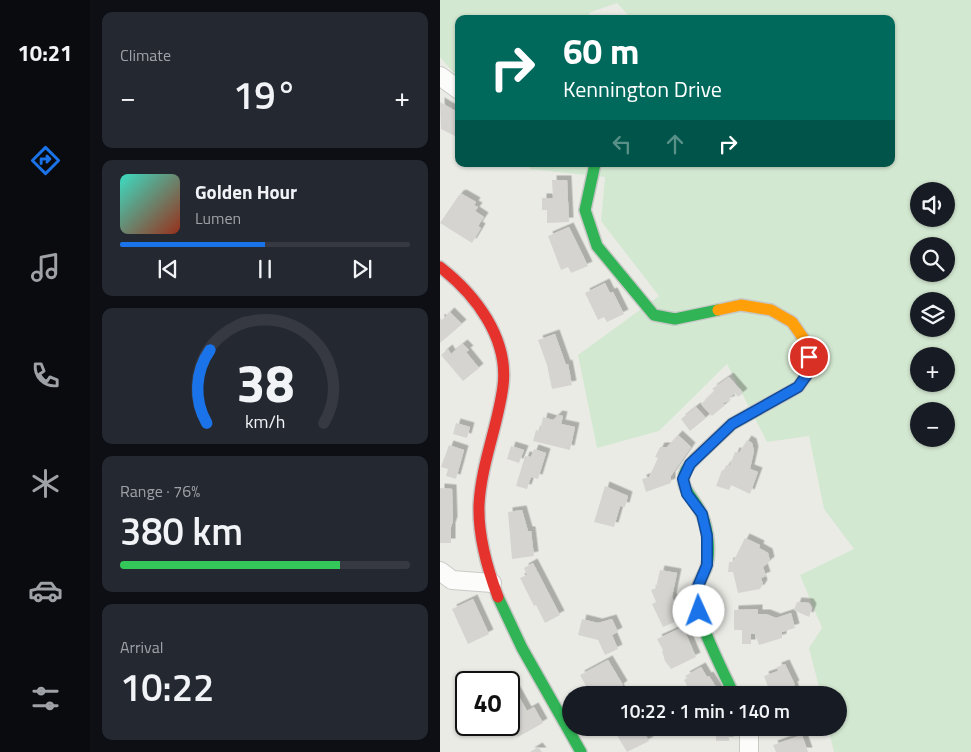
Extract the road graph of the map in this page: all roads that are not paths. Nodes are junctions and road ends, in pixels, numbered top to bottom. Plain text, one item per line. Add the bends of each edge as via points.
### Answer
1 (440, 76) edge
2 (455, 87) edge
3 (594, 167) edge
4 (440, 267) edge
5 (440, 571) edge
6 (492, 583) junction
7 (730, 686) edge
8 (749, 736) edge
9 (581, 752) edge
10 (749, 752) edge

1 - 2 street
3 - 7 street via 585,210 597,246 654,315 675,319 741,305 771,310 792,322 808,345 811,369 798,387 732,424 690,464 683,479 687,494 702,514 707,536 707,565 694,596 703,626
4 - 6 street via 456,279 484,311 499,345 503,379 478,510 480,536
5 - 6 street via 452,580
6 - 9 street via 506,616
8 - 10 street

